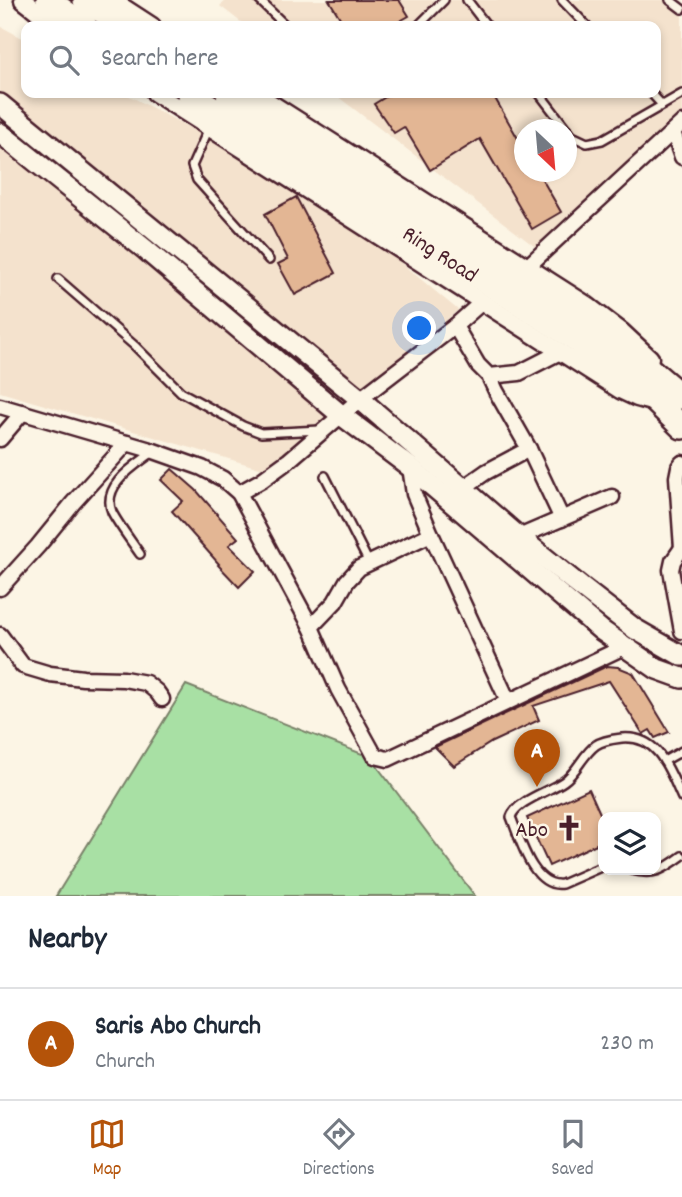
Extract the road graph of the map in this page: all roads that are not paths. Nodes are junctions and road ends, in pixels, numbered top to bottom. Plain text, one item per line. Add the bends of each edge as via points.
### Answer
1 (23, 0) edge
2 (48, 0) edge
3 (85, 0) edge
4 (259, 0) edge
5 (443, 0) edge
6 (467, 0) edge
7 (562, 0) edge
8 (670, 0) edge
9 (116, 1) edge
10 (682, 9) edge
11 (50, 21) edge
12 (78, 21) edge
13 (117, 21) edge
14 (145, 21) edge
15 (281, 21) edge
16 (423, 21) edge
17 (483, 21) edge
18 (582, 21) edge
19 (682, 94) edge
20 (163, 98) edge
21 (197, 98) edge
22 (236, 98) edge
23 (263, 98) edge
24 (543, 98) edge
25 (656, 98) edge
26 (0, 104) edge
27 (662, 105) junction
28 (209, 127) junction
29 (677, 128) edge
30 (0, 133) edge
31 (682, 157) edge
32 (269, 260) dead end
33 (528, 266) junction
34 (58, 279) dead end
35 (482, 302) junction
36 (455, 326) junction
37 (560, 352) junction
38 (489, 376) junction
39 (669, 395) edge
40 (360, 399) junction
41 (0, 406) edge
42 (23, 412) junction
43 (341, 415) junction
44 (682, 427) edge
45 (324, 429) junction
46 (0, 439) edge
47 (127, 443) junction
48 (529, 449) junction
49 (154, 451) junction
50 (682, 463) edge
51 (410, 467) junction
52 (325, 476) dead end
53 (463, 488) junction
54 (239, 493) junction
55 (612, 497) dead end
56 (562, 519) junction
57 (430, 534) junction
58 (519, 537) junction
59 (682, 548) edge
60 (140, 554) dead end
61 (369, 563) junction
62 (0, 588) edge
63 (311, 626) junction
64 (682, 631) edge
65 (0, 635) edge
66 (624, 647) junction
67 (682, 656) edge
68 (682, 678) edge
69 (162, 699) dead end
70 (508, 701) junction
71 (682, 751) edge
72 (664, 761) junction
73 (682, 798) edge
74 (682, 856) edge
75 (598, 868) edge
76 (661, 869) edge

1 - 11 street
2 - 12 highway
3 - 13 highway
4 - 15 lane
5 - 16 lane
6 - 17 lane
7 - 18 lane
8 - 10 lane
9 - 14 street
19 - 27 lane
20 - 28 street
21 - 39 highway, Ring Road via 577,340 641,387
22 - 39 highway, Ring Road via 591,326 640,362
23 - 33 street
24 - 27 lane via 572,136 587,143 602,140
25 - 27 lane
26 - 40 main road
28 - 32 lane via 192,166 197,180
28 - 35 street
29 - 31 street
29 - 33 street
30 - 43 main road
33 - 39 street via 587,305 648,355
34 - 45 lane via 181,392 261,433
35 - 36 street
35 - 37 street
36 - 38 street
36 - 40 street
37 - 38 street via 519,373
37 - 39 street via 637,398
38 - 48 street
39 - 44 highway, Ring Road
40 - 43 street
40 - 53 main road
41 - 42 street
42 - 46 street
42 - 47 street
43 - 45 street
43 - 51 main road
45 - 54 street
47 - 49 street
47 - 62 street
48 - 53 street
48 - 56 street
49 - 54 street via 202,468
49 - 60 lane via 124,474 111,500 112,511
50 - 59 street via 677,477
51 - 57 street via 414,494
51 - 66 main road
52 - 61 lane
53 - 58 main road
54 - 63 street
55 - 56 street
56 - 58 street
57 - 61 street
57 - 70 street
58 - 67 main road via 635,629
59 - 64 street via 671,570
61 - 63 street via 347,581 335,602
63 - 70 street via 338,689 380,758 388,759
65 - 69 street via 23,666 51,674 146,683
66 - 68 main road via 656,669
66 - 70 street
71 - 72 lane
72 - 73 lane
72 - 75 lane via 652,746 635,737 597,744 566,780 513,811 511,817 529,860 548,883 562,884
74 - 76 lane

